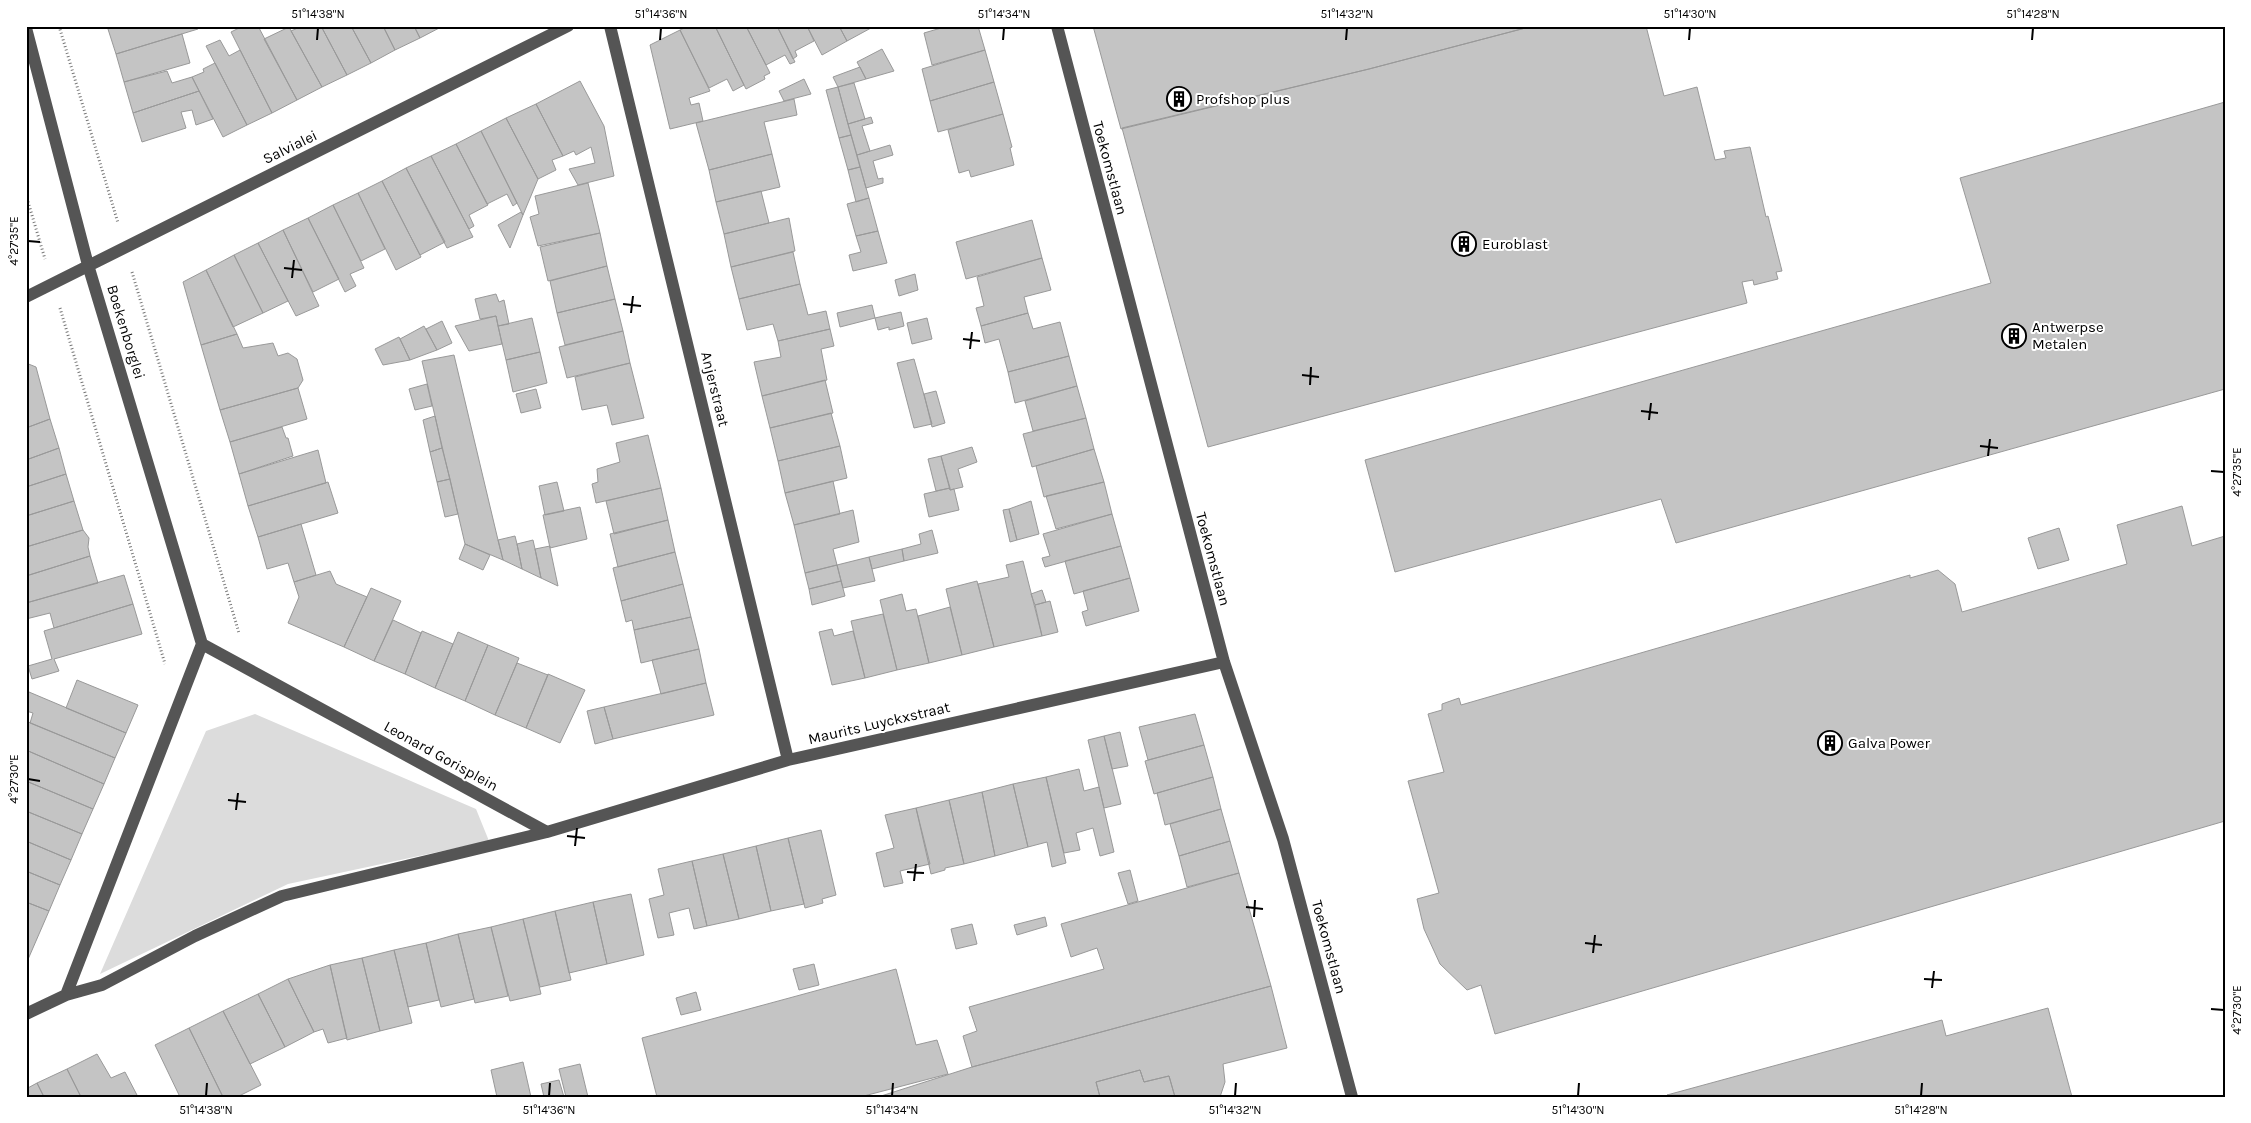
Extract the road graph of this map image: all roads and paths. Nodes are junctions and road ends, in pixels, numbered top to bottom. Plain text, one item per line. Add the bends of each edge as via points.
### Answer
1 (59, 26) edge
2 (568, 26) edge
3 (610, 26) edge
4 (1056, 26) edge
5 (26, 28) edge
6 (26, 195) edge
7 (125, 247) junction
8 (88, 265) junction
9 (52, 283) junction
10 (26, 297) edge
11 (202, 644) junction
12 (1224, 662) junction
13 (249, 670) junction
14 (178, 706) junction
15 (788, 760) junction
16 (547, 832) junction
17 (66, 995) junction
18 (26, 1014) edge
19 (1352, 1097) edge

1 - 7 path
2 - 7 street, Salvialei
3 - 15 street, Anjerstraat
4 - 12 street, Toekomstlaan
5 - 8 street, Boekenborglei
6 - 9 path
7 - 8 street, Salvialei
7 - 13 path
8 - 9 street, Salvialei
8 - 11 street, Boekenborglei
9 - 10 street, Salvialei
9 - 14 path
11 - 13 street, Leonard Gorisplein
11 - 14 street
12 - 15 street, Maurits Luyckxstraat
12 - 19 street, Toekomstlaan via 1283,839
13 - 16 street, Leonard Gorisplein
14 - 17 street
15 - 16 street, Maurits Luyckxstraat
16 - 17 street via 282,896 195,936 102,985
17 - 18 street

